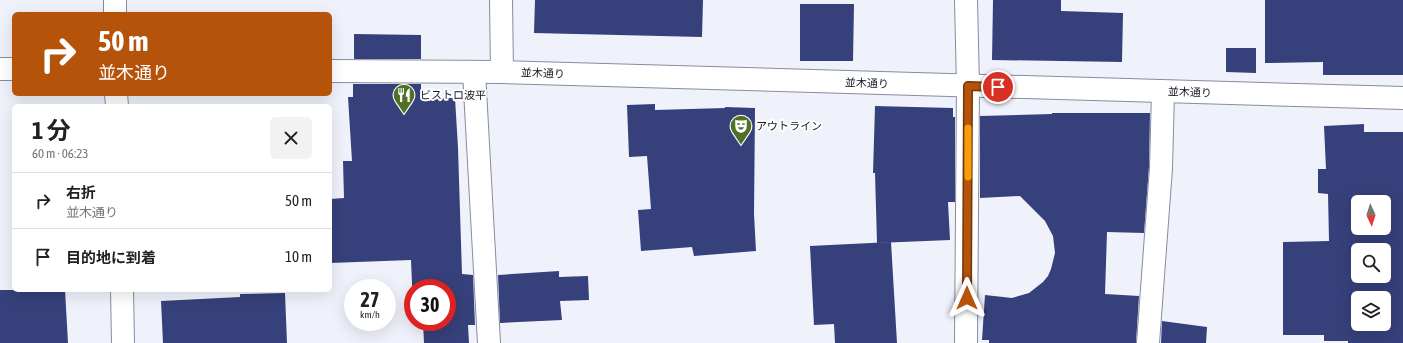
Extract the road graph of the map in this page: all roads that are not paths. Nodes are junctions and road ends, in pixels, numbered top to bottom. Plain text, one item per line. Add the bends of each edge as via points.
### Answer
1 (115, 0) edge
2 (501, 0) edge
3 (966, 0) edge
4 (115, 12) edge
5 (0, 69) edge
6 (12, 69) edge
7 (332, 71) edge
8 (474, 72) junction
9 (502, 72) junction
10 (968, 86) junction
11 (1163, 92) junction
12 (1403, 98) edge
13 (122, 292) edge
14 (123, 343) edge
15 (489, 343) edge
16 (966, 343) edge
17 (1148, 343) edge

1 - 4 street
2 - 9 street
3 - 10 street
5 - 6 street
7 - 8 street, 並木通り
8 - 9 street, 並木通り
8 - 15 street
9 - 10 street, 並木通り
10 - 11 street, 並木通り
10 - 16 street
11 - 12 street, 並木通り
11 - 17 street via 1161,168
13 - 14 street

